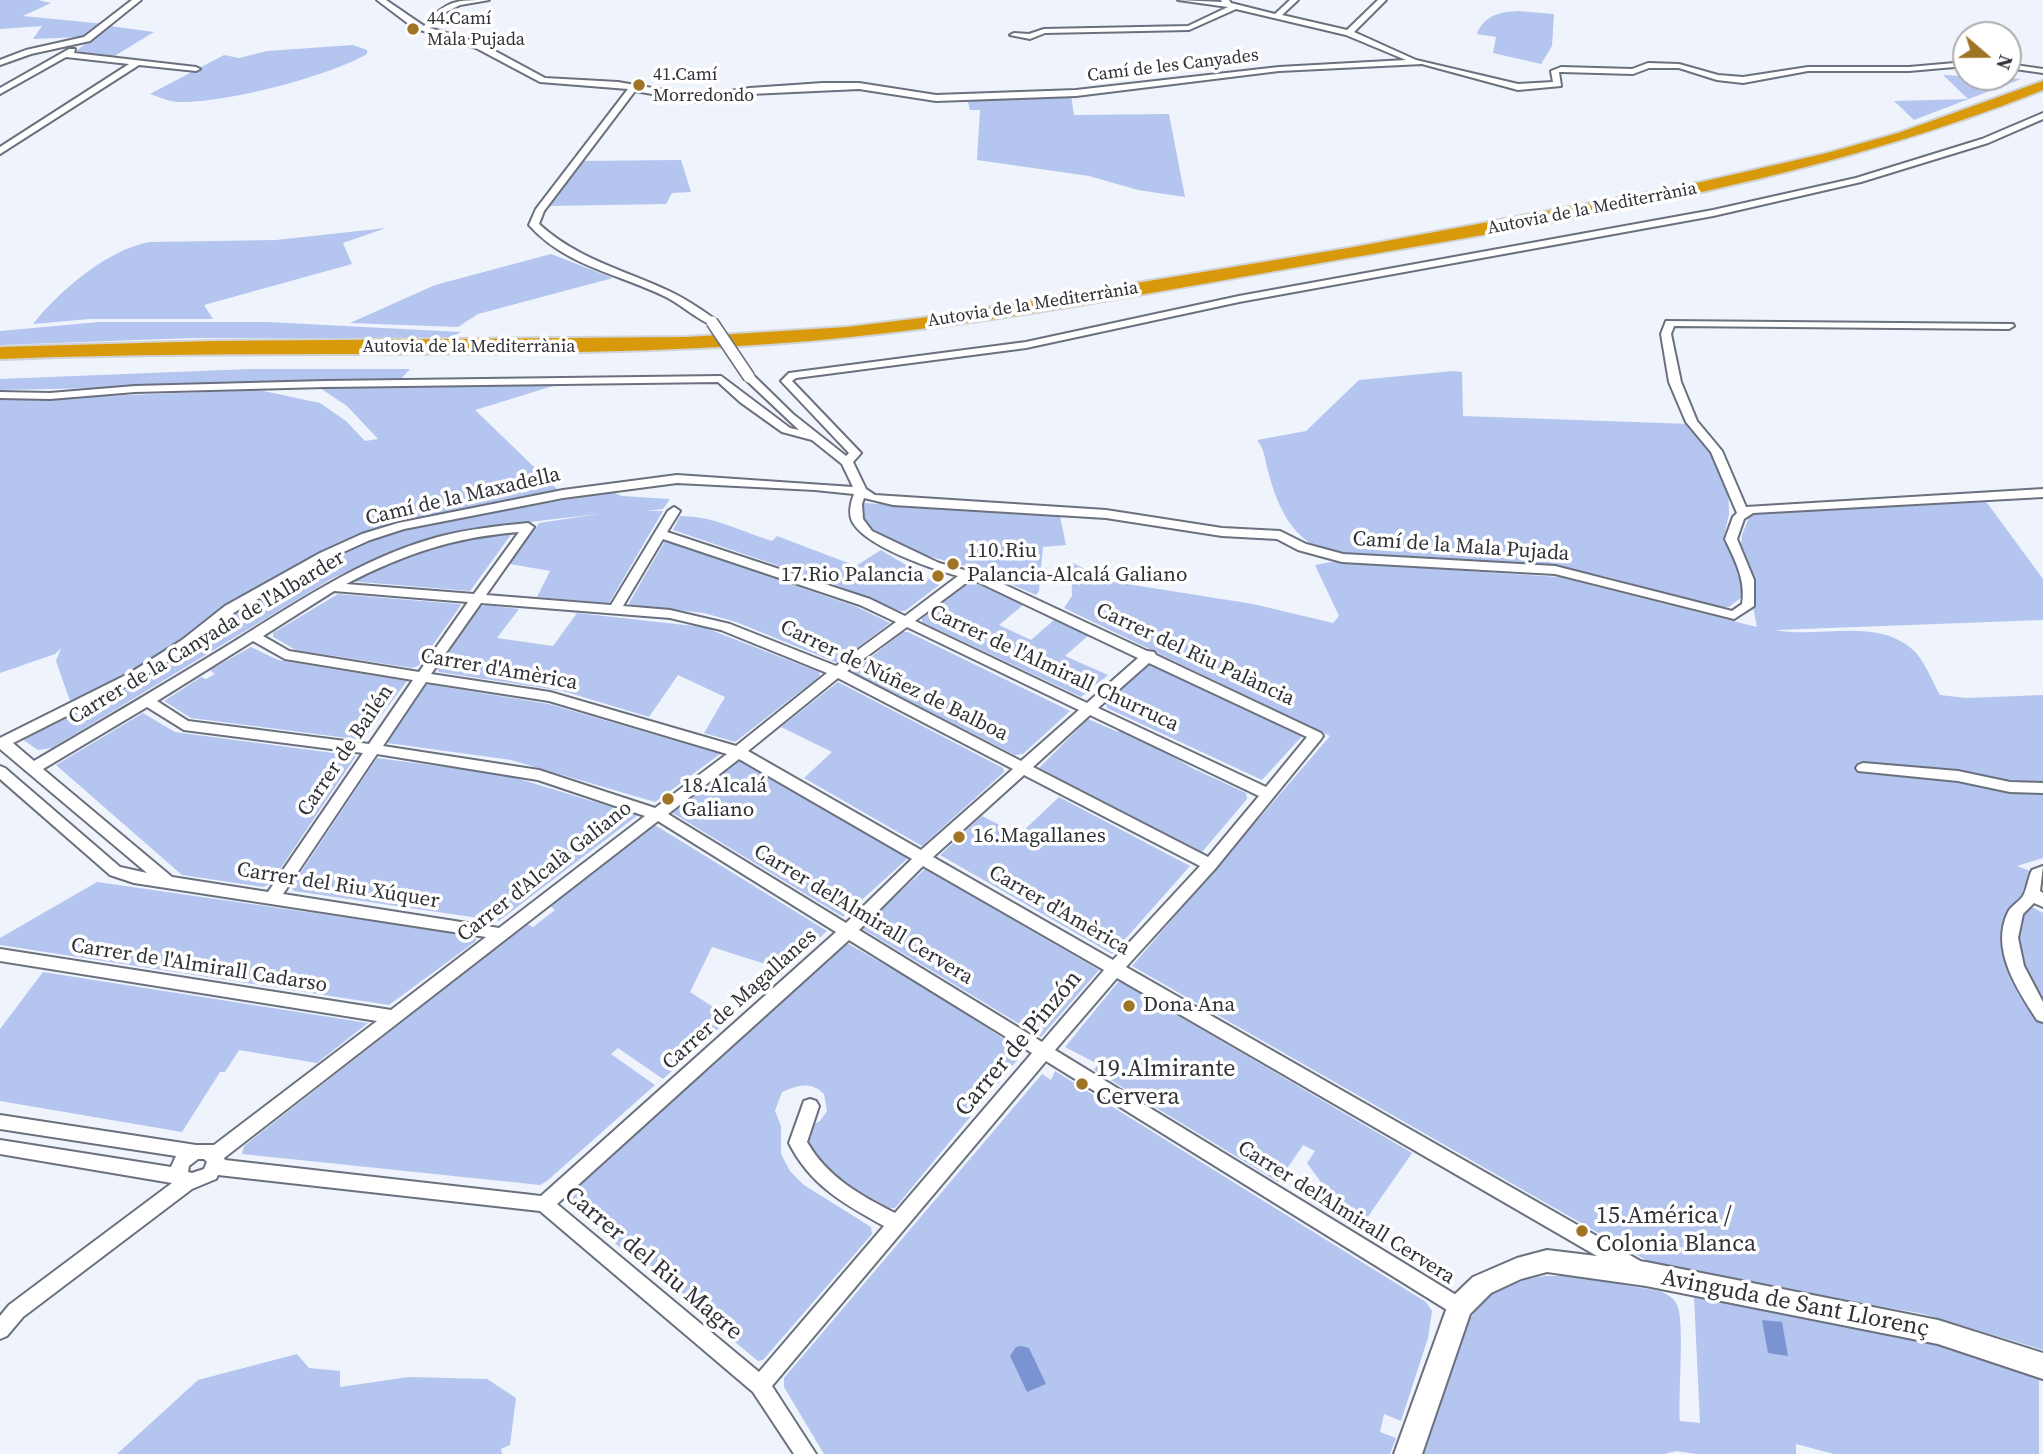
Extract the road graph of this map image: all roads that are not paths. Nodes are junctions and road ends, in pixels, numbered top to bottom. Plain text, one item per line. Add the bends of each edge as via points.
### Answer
1 (137, 0) edge
2 (381, 0) edge
3 (464, 0) edge
4 (485, 0) edge
5 (1182, 0) edge
6 (1294, 0) edge
7 (1381, 0) edge
8 (451, 4) junction
9 (1229, 4) edge
10 (1278, 15) junction
11 (426, 28) junction
12 (1349, 33) junction
13 (1014, 35) dead end
14 (87, 39) junction
15 (66, 55) junction
16 (1422, 62) junction
17 (0, 63) edge
18 (137, 63) junction
19 (1952, 65) edge
20 (2022, 68) edge
21 (196, 69) dead end
22 (2043, 71) edge
23 (2043, 85) edge
24 (633, 88) junction
25 (0, 91) edge
26 (2043, 100) edge
27 (2043, 116) edge
28 (0, 151) edge
29 (2009, 326) dead end
30 (0, 353) edge
31 (0, 367) edge
32 (0, 395) edge
33 (818, 438) junction
34 (847, 463) junction
35 (861, 491) junction
36 (2043, 493) edge
37 (674, 511) dead end
38 (1062, 512) joint
39 (1743, 514) junction
40 (528, 527) joint
41 (660, 534) junction
42 (970, 574) junction
43 (329, 587) junction
44 (477, 598) junction
45 (615, 609) junction
46 (905, 622) junction
47 (254, 636) junction
48 (1149, 655) junction
49 (837, 672) junction
50 (422, 677) junction
51 (148, 701) junction
52 (1088, 708) junction
53 (1316, 736) joint
54 (2, 743) edge
55 (373, 749) junction
56 (738, 752) junction
57 (35, 767) junction
58 (1024, 768) junction
59 (1863, 768) dead end
60 (0, 771) edge
61 (2043, 788) edge
62 (1269, 795) junction
63 (657, 814) junction
64 (923, 857) junction
65 (1210, 864) junction
66 (2043, 872) edge
67 (166, 881) junction
68 (273, 897) junction
69 (2037, 897) edge
70 (849, 930) junction
71 (502, 934) junction
72 (0, 956) edge
73 (1116, 967) junction
74 (2043, 1015) edge
75 (392, 1017) junction
76 (1046, 1052) junction
77 (810, 1106) dead end
78 (0, 1122) edge
79 (0, 1147) edge
80 (195, 1152) junction
81 (215, 1161) junction
82 (183, 1179) junction
83 (544, 1204) junction
84 (898, 1224) junction
85 (1646, 1274) junction
86 (1459, 1307) junction
87 (0, 1330) edge
88 (2043, 1366) edge
89 (760, 1385) junction
90 (806, 1454) edge
91 (1408, 1454) edge

1 - 14 street
2 - 11 street, Camí de les Canyades
3 - 8 street
4 - 8 street
5 - 9 street
6 - 10 street
7 - 12 street
8 - 11 street
9 - 10 street
9 - 13 street via 1189,28
10 - 12 street
11 - 24 street, Camí de les Canyades via 479,46 543,80
12 - 16 street
14 - 15 street
14 - 17 street
15 - 18 street
15 - 25 street
16 - 19 street, Camí de les Canyades via 1532,88 1558,84 1555,71 1561,69 1633,72 1648,65 1679,66 1743,80 1808,69
16 - 24 street, Camí de les Canyades via 1279,69 1024,96 919,97 859,86 823,86 698,99
18 - 21 street
18 - 28 street
20 - 22 street
23 - 30 highway, Autovia de la Mediterrània via 1887,144 1773,174 975,317 804,336 665,345
24 - 33 street, bridge via 539,211 534,225 577,257 691,304 712,322 749,377
26 - 31 highway, Autovia de la Mediterrània via 1905,152 1792,181 1451,248 982,331 688,359
27 - 34 street via 1985,141 1876,174 1713,213 1227,302 1026,345 793,375 786,381 855,453
29 - 39 street via 1670,323 1666,334 1675,382 1692,422 1716,451
32 - 33 street via 325,384 721,379 786,430
33 - 34 street
34 - 35 street
35 - 38 street, Camí de la Maxadella via 893,501
35 - 42 street, Carrer del Riu Palància via 857,519 867,534 934,566
35 - 54 street, Camí de la Maxadella via 762,481 677,479 563,494 402,526 324,556 230,609 135,676
36 - 39 street via 1750,510
37 - 41 street
38 - 39 street, Camí de la Mala Pujada via 1280,535 1302,547 1342,558 1555,570 1734,615 1748,606 1751,596 1745,568 1731,539
40 - 43 street, Carrer de la Canyada de l'Albarder via 467,533 418,546
40 - 44 street, Carrer de Bailén
41 - 45 street
41 - 46 street, Carrer de l'Almirall Churruca via 865,602
42 - 46 street, Carrer d'Alcalà Galiano
42 - 48 street, Carrer del Riu Palància
43 - 44 street, Carrer de Núñez de Balboa
43 - 47 street, Carrer de la Canyada de l'Albarder
44 - 45 street, Carrer de Núñez de Balboa
44 - 50 street, Carrer de Bailén
45 - 49 street, Carrer de Núñez de Balboa via 700,619
46 - 49 street, Carrer d'Alcalà Galiano
46 - 52 street, Carrer de l'Almirall Churruca
47 - 50 street, Carrer d'Amèrica via 285,654
47 - 51 street, Carrer de la Canyada de l'Albarder
48 - 52 street, Carrer de Magallanes
48 - 53 street, Carrer del Riu Palància
49 - 56 street, Carrer d'Alcalà Galiano
49 - 58 street, Carrer de Núñez de Balboa
50 - 55 street, Carrer de Bailén
50 - 56 street, Carrer d'Amèrica via 550,697
51 - 55 street, Carrer del'Almirall Cervera via 184,725
51 - 57 street, Carrer de la Canyada de l'Albarder
52 - 58 street, Carrer de Magallanes
52 - 62 street, Carrer de l'Almirall Churruca
53 - 62 street, Carrer de Pinzón
54 - 57 street
55 - 63 street, Carrer del'Almirall Cervera via 539,775
55 - 68 street, Carrer de Bailén
56 - 63 street, Carrer d'Alcalà Galiano
56 - 64 street, Carrer d'Amèrica
57 - 67 street
58 - 64 street, Carrer de Magallanes
58 - 65 street, Carrer de Núñez de Balboa
59 - 61 street
60 - 67 street, Carrer del Riu Xúquer via 114,872
62 - 65 street, Carrer de Pinzón
63 - 70 street, Carrer del'Almirall Cervera
63 - 71 street, Carrer d'Alcalà Galiano
64 - 70 street, Carrer de Magallanes
64 - 73 street, Carrer d'Amèrica
65 - 73 street, Carrer de Pinzón
66 - 69 street via 2037,874
67 - 68 street, Carrer del Riu Xúquer
68 - 71 street, Carrer del Riu Xúquer
69 - 74 street via 2017,910 2011,945 2021,981
70 - 76 street, Carrer del'Almirall Cervera
70 - 83 street, Carrer de Magallanes
71 - 75 street, Carrer d'Alcalà Galiano
72 - 75 street, Carrer de l'Almirall Cadarso
73 - 76 street, Carrer de Pinzón
73 - 85 street, Carrer d'Amèrica
75 - 81 street, Carrer d'Alcalà Galiano
76 - 84 street, Carrer de Pinzón
76 - 86 street, Carrer del'Almirall Cervera
77 - 84 street via 798,1143 810,1167 827,1184
78 - 80 street
79 - 82 street
80 - 81 street via 209,1151
80 - 82 street, Carrer d'Alcalà Galiano via 180,1163
81 - 82 street, Carrer d'Alcalà Galiano via 204,1178
81 - 83 street, Carrer del Riu Magre
82 - 87 street, Carrer d'Alcalà Galiano via 16,1311
83 - 89 street, Carrer del Riu Magre
84 - 89 street, Carrer de Pinzón
85 - 86 street, Avinguda de Sant Llorenç via 1547,1261 1482,1285
85 - 88 street, Avinguda de Sant Llorenç via 1938,1332
86 - 91 street, Avinguda de Sant Llorenç
89 - 90 street, Carrer del Riu Magre

